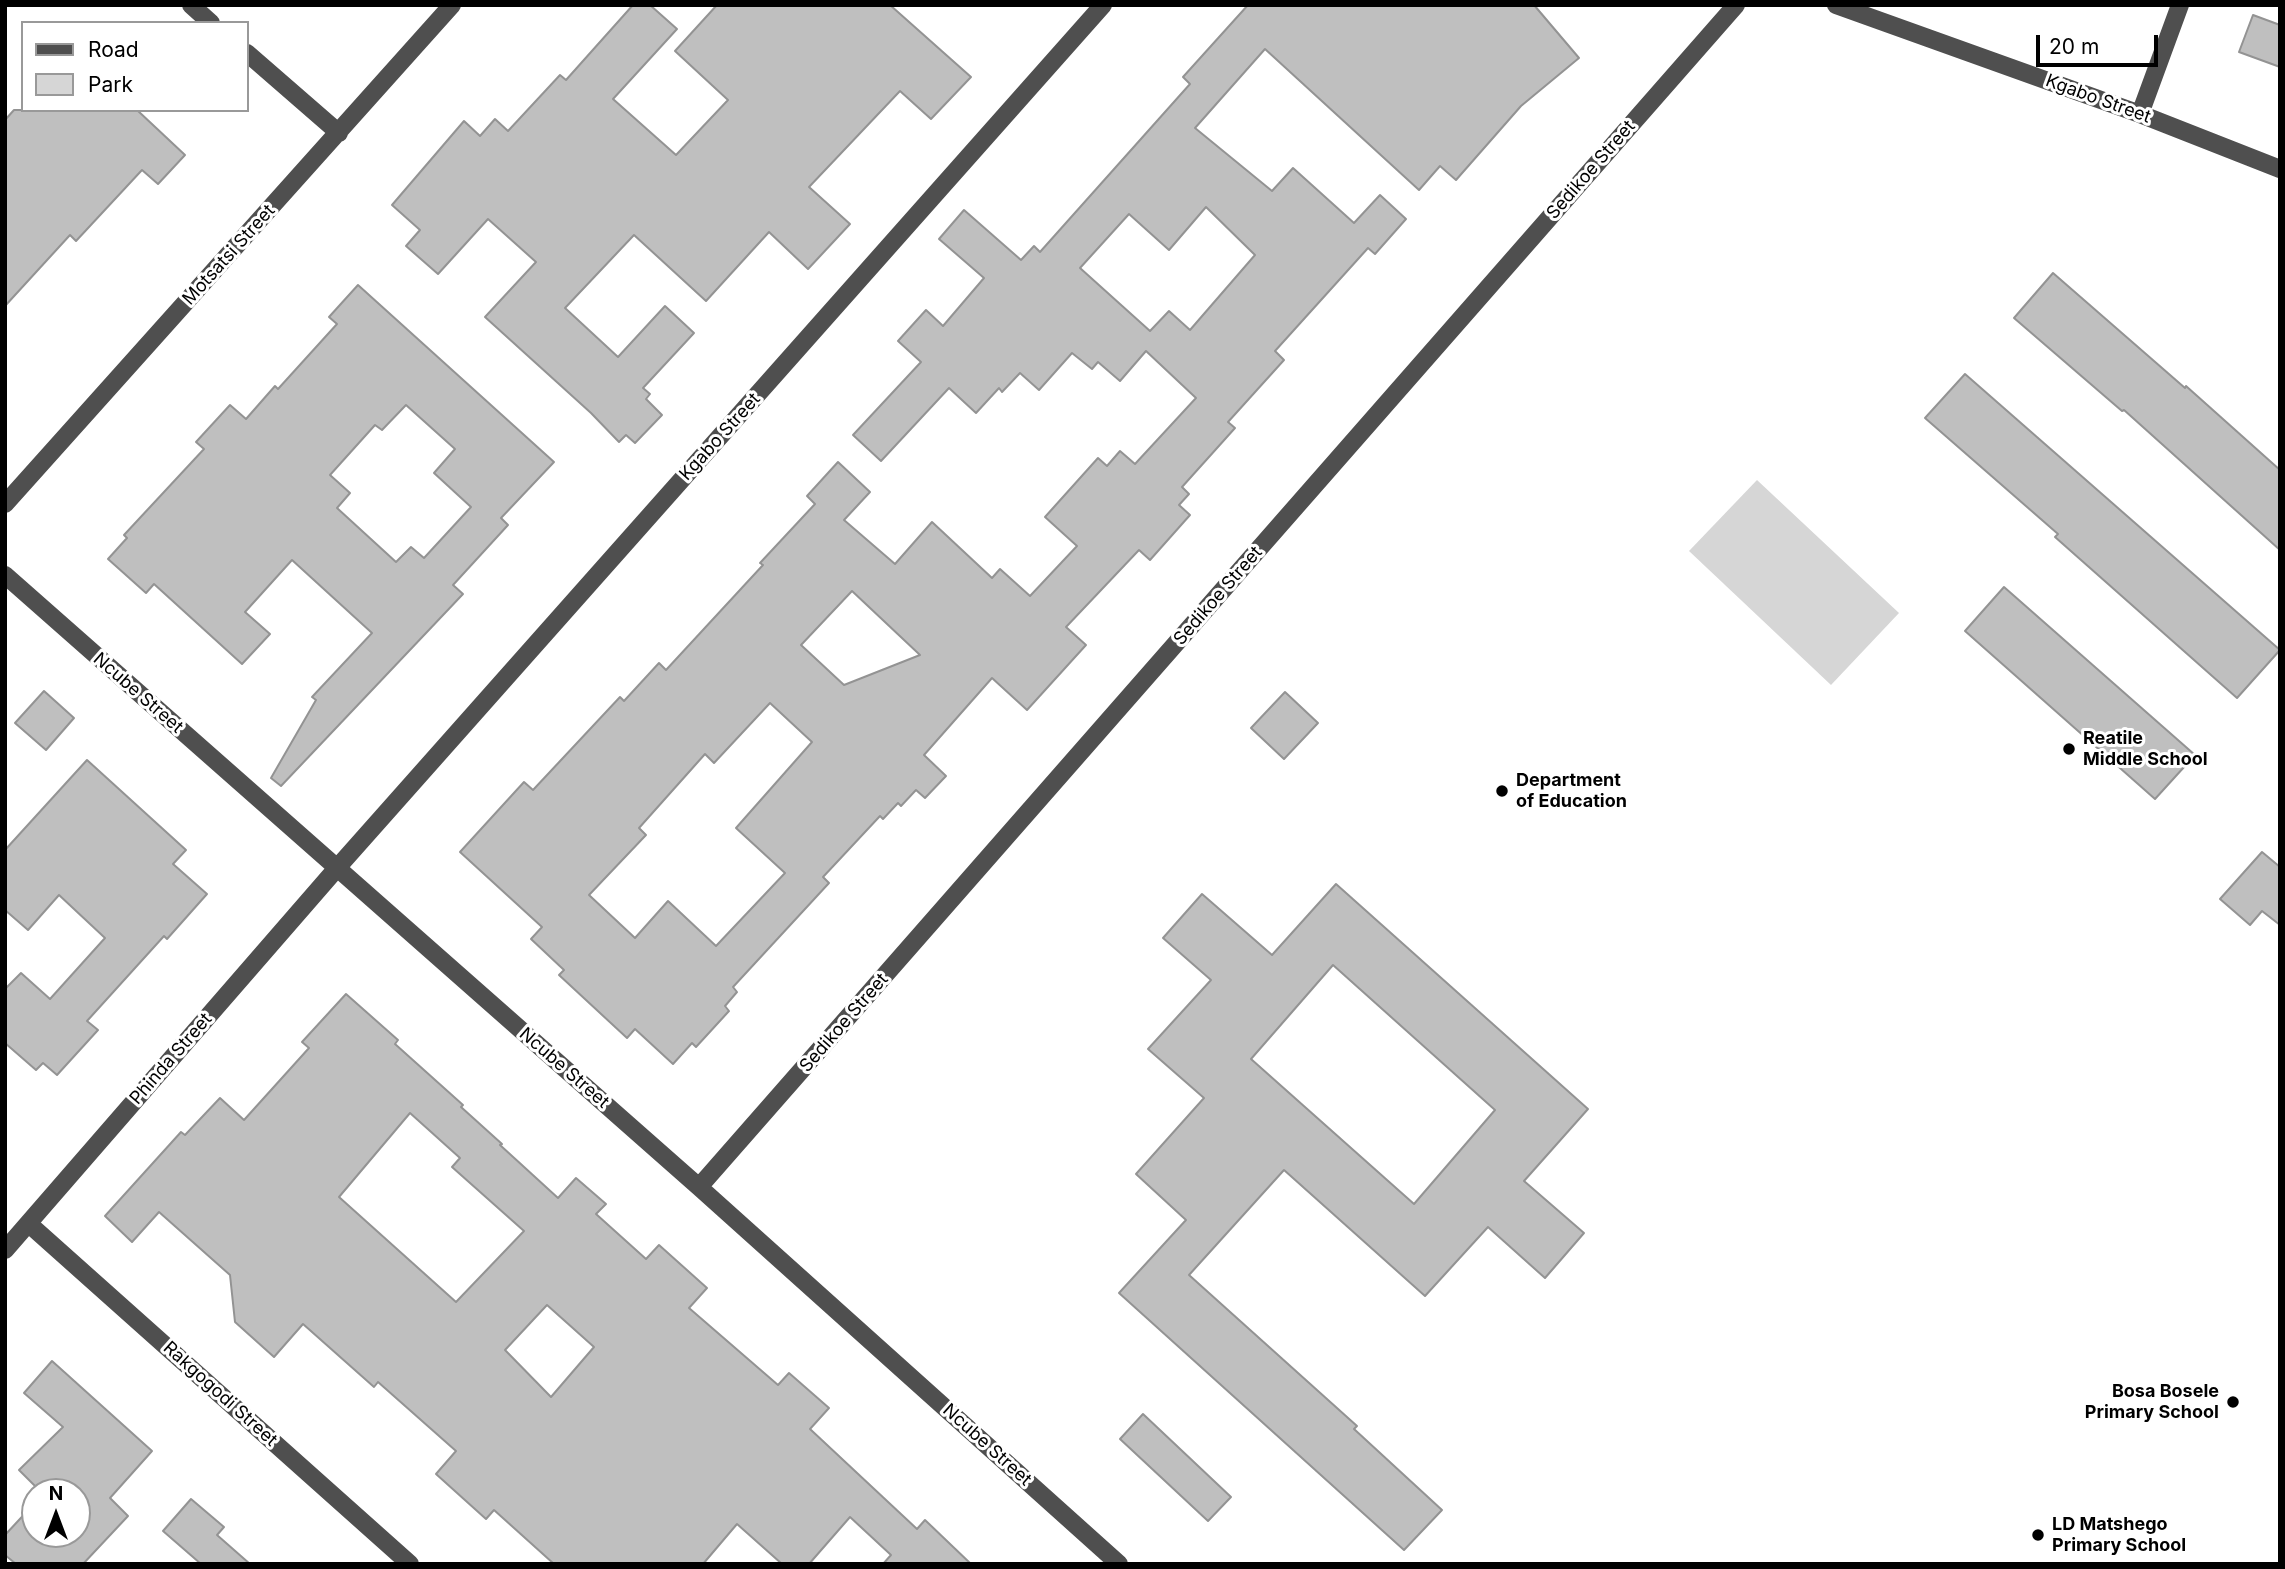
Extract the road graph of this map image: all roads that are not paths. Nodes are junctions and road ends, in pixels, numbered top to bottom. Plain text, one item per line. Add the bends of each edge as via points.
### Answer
1 (191, 5) edge
2 (452, 5) edge
3 (1104, 5) edge
4 (1736, 5) edge
5 (1836, 5) edge
6 (2180, 5) edge
7 (209, 21) edge
8 (248, 55) edge
9 (2140, 114) junction
10 (339, 133) junction
11 (2280, 169) edge
12 (5, 504) edge
13 (5, 575) edge
14 (337, 868) junction
15 (699, 1187) junction
16 (29, 1224) junction
17 (5, 1250) edge
18 (411, 1564) edge
19 (1119, 1564) edge

1 - 7 street
2 - 10 street, Motsatsi Street
3 - 14 street, Kgabo Street
4 - 15 street, Sedikoe Street
5 - 9 street, Kgabo Street
6 - 9 street
8 - 10 street
9 - 11 street, Kgabo Street
10 - 12 street, Motsatsi Street
13 - 14 street, Ncube Street
14 - 15 street, Ncube Street
14 - 16 street, Phinda Street
15 - 19 street, Ncube Street
16 - 17 street, Phinda Street
16 - 18 street, Rakgogodi Street

